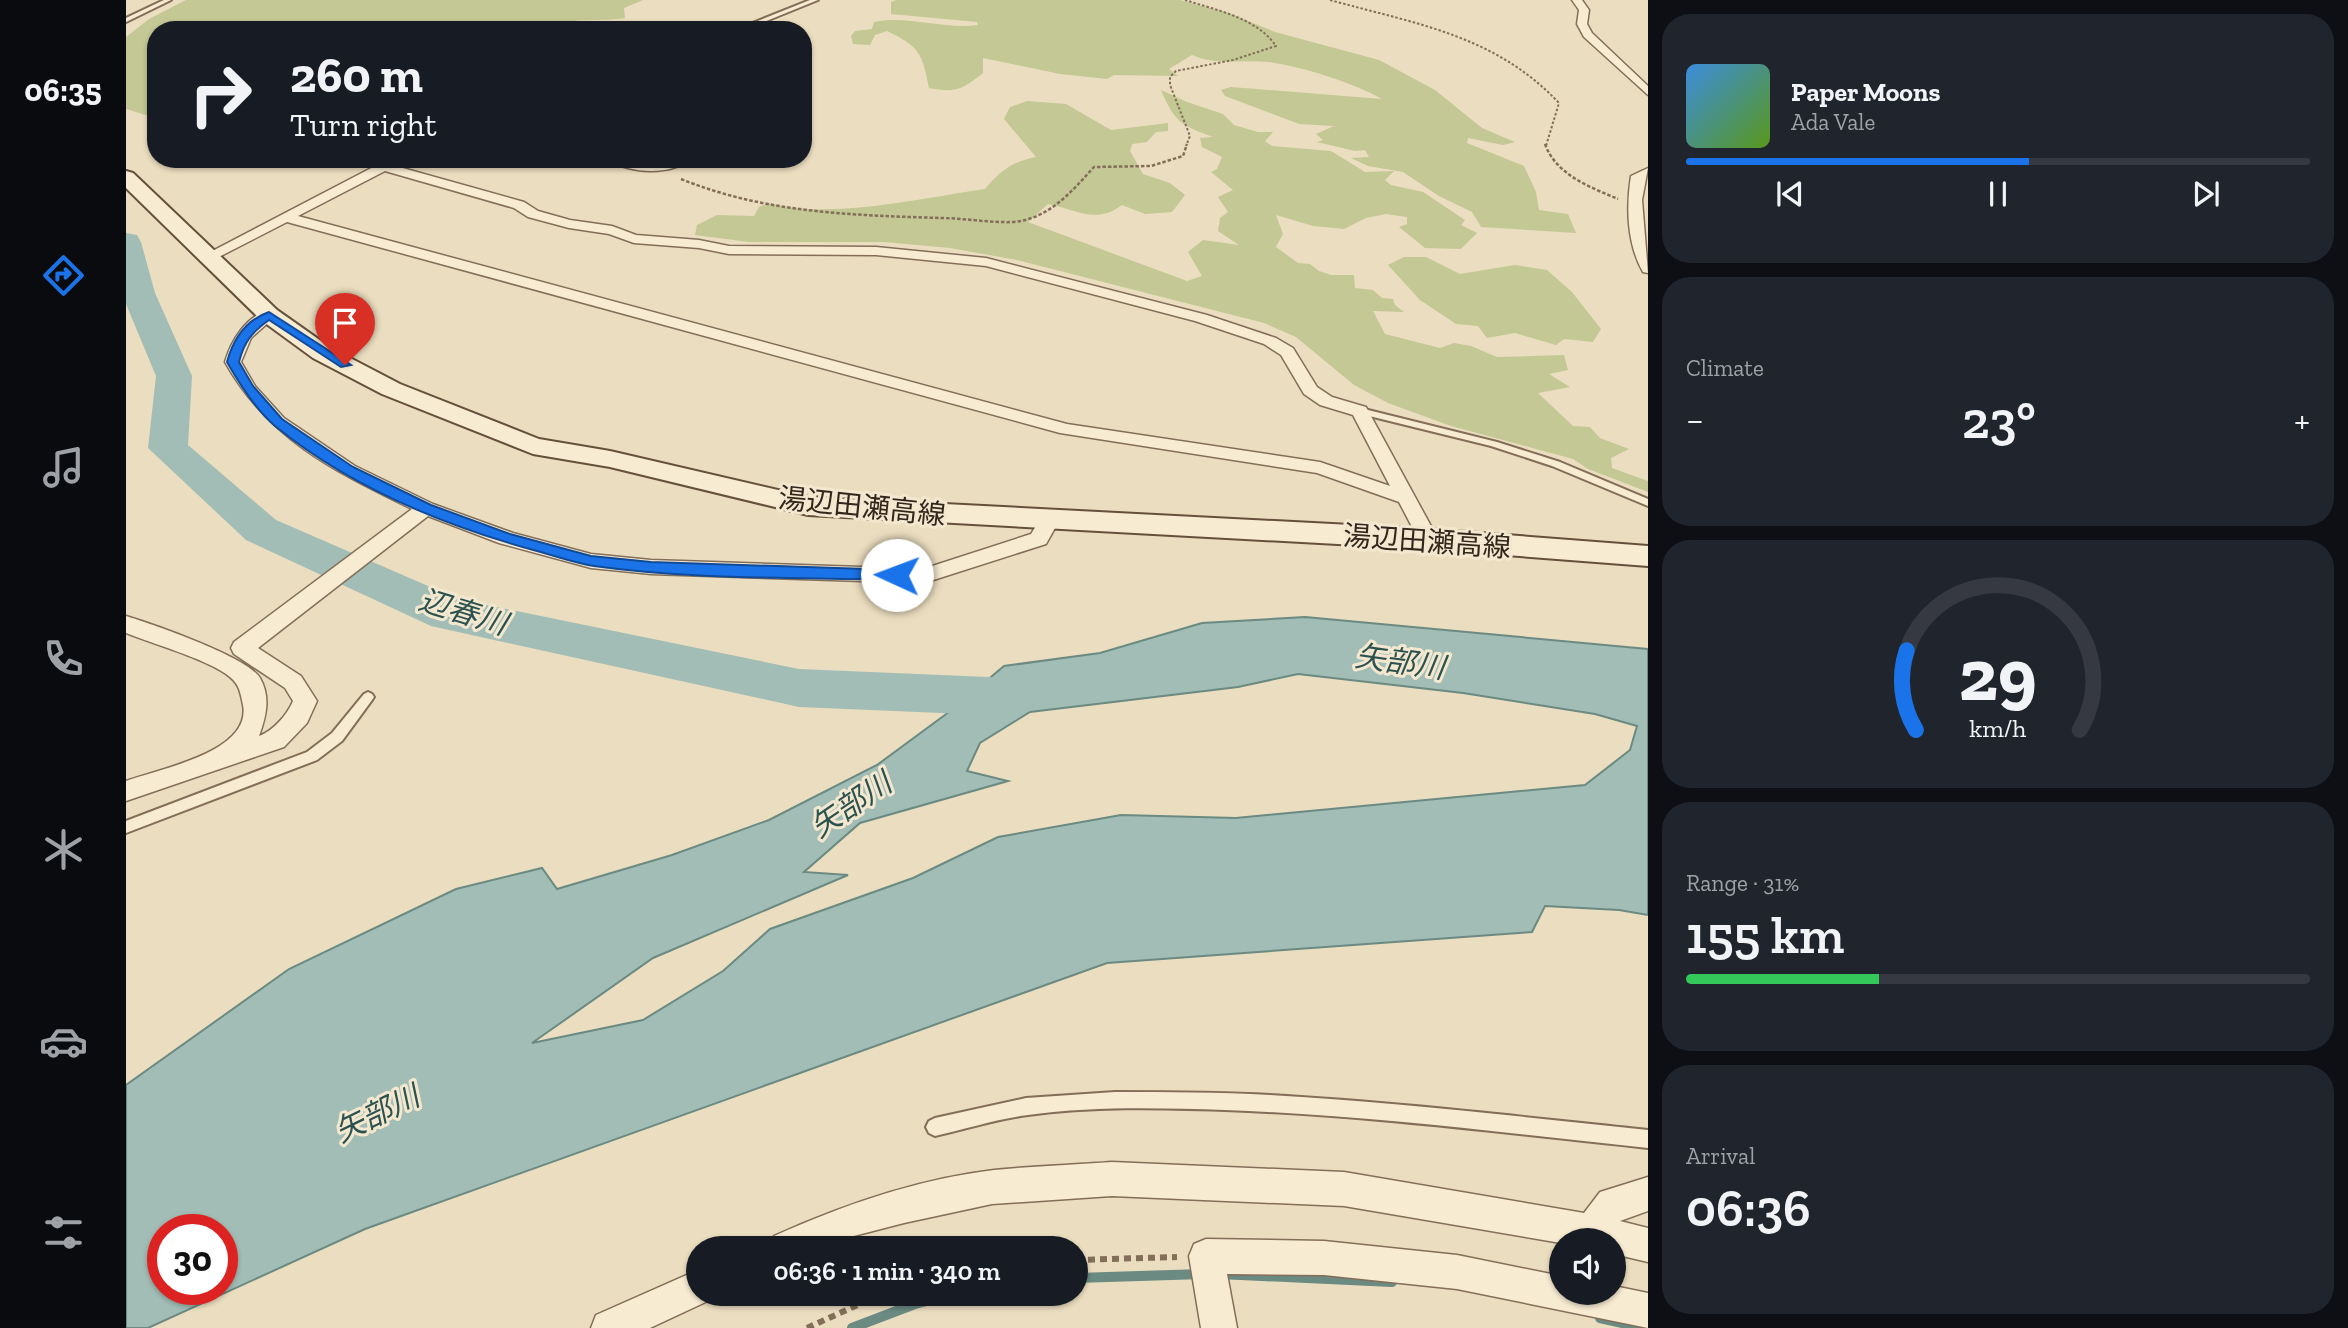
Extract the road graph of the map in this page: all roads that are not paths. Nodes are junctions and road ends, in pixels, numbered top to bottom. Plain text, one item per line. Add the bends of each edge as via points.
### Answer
1 (168, 0) edge
2 (816, 0) edge
3 (1577, 0) edge
4 (126, 20) edge
5 (761, 21) edge
6 (1648, 92) edge
7 (382, 168) edge
8 (388, 168) edge
9 (1648, 172) edge
10 (126, 177) edge
11 (289, 218) junction
12 (206, 258) junction
13 (1648, 269) edge
14 (269, 315) junction
15 (1360, 411) junction
16 (1406, 498) junction
17 (1648, 503) edge
18 (420, 513) junction
19 (1049, 521) junction
20 (1428, 539) junction
21 (1648, 556) edge
22 (126, 624) edge
23 (368, 697) dead end
24 (229, 756) junction
25 (126, 791) edge
26 (126, 827) edge
27 (935, 1127) dead end
28 (1648, 1139) edge
29 (1648, 1194) edge
30 (1572, 1228) edge
31 (1592, 1228) edge
32 (812, 1236) edge
33 (1626, 1240) edge
34 (1648, 1245) edge
35 (686, 1293) edge
36 (1648, 1311) edge
37 (609, 1328) edge
38 (1219, 1328) edge

1 - 4 lane
2 - 5 lane
3 - 6 street via 1584,10 1582,24 1588,35
7 - 11 street
8 - 15 street via 519,205 533,214 634,239 739,250 876,251 986,262 1201,318 1270,341 1287,352 1310,390 1326,401
9 - 13 street via 1638,176 1633,202 1635,233
10 - 12 main road, 湯辺田瀬高線
11 - 12 street
11 - 16 street via 1066,429 1320,468
12 - 14 main road, 湯辺田瀬高線
14 - 18 street via 251,327 238,344 233,362 248,388 278,422
14 - 19 main road, 湯辺田瀬高線 via 322,352 391,389 533,446 610,459 808,506
15 - 16 street
15 - 17 lane via 1519,452
16 - 20 street
18 - 19 street via 591,561 924,576 1039,539
18 - 24 street via 242,648 293,682 305,701 299,716 275,740
19 - 20 main road, 湯辺田瀬高線
20 - 21 main road, 湯辺田瀬高線
22 - 24 street via 232,666 250,681 256,712 246,737
23 - 26 lane via 337,737 312,756
24 - 25 street
27 - 28 lane via 1036,1105 1175,1099 1301,1106
29 - 31 street via 1612,1204
30 - 32 street via 1344,1189 1112,1179 992,1187 843,1222
33 - 34 street
35 - 37 street
36 - 38 street via 1457,1272 1324,1258 1206,1256

